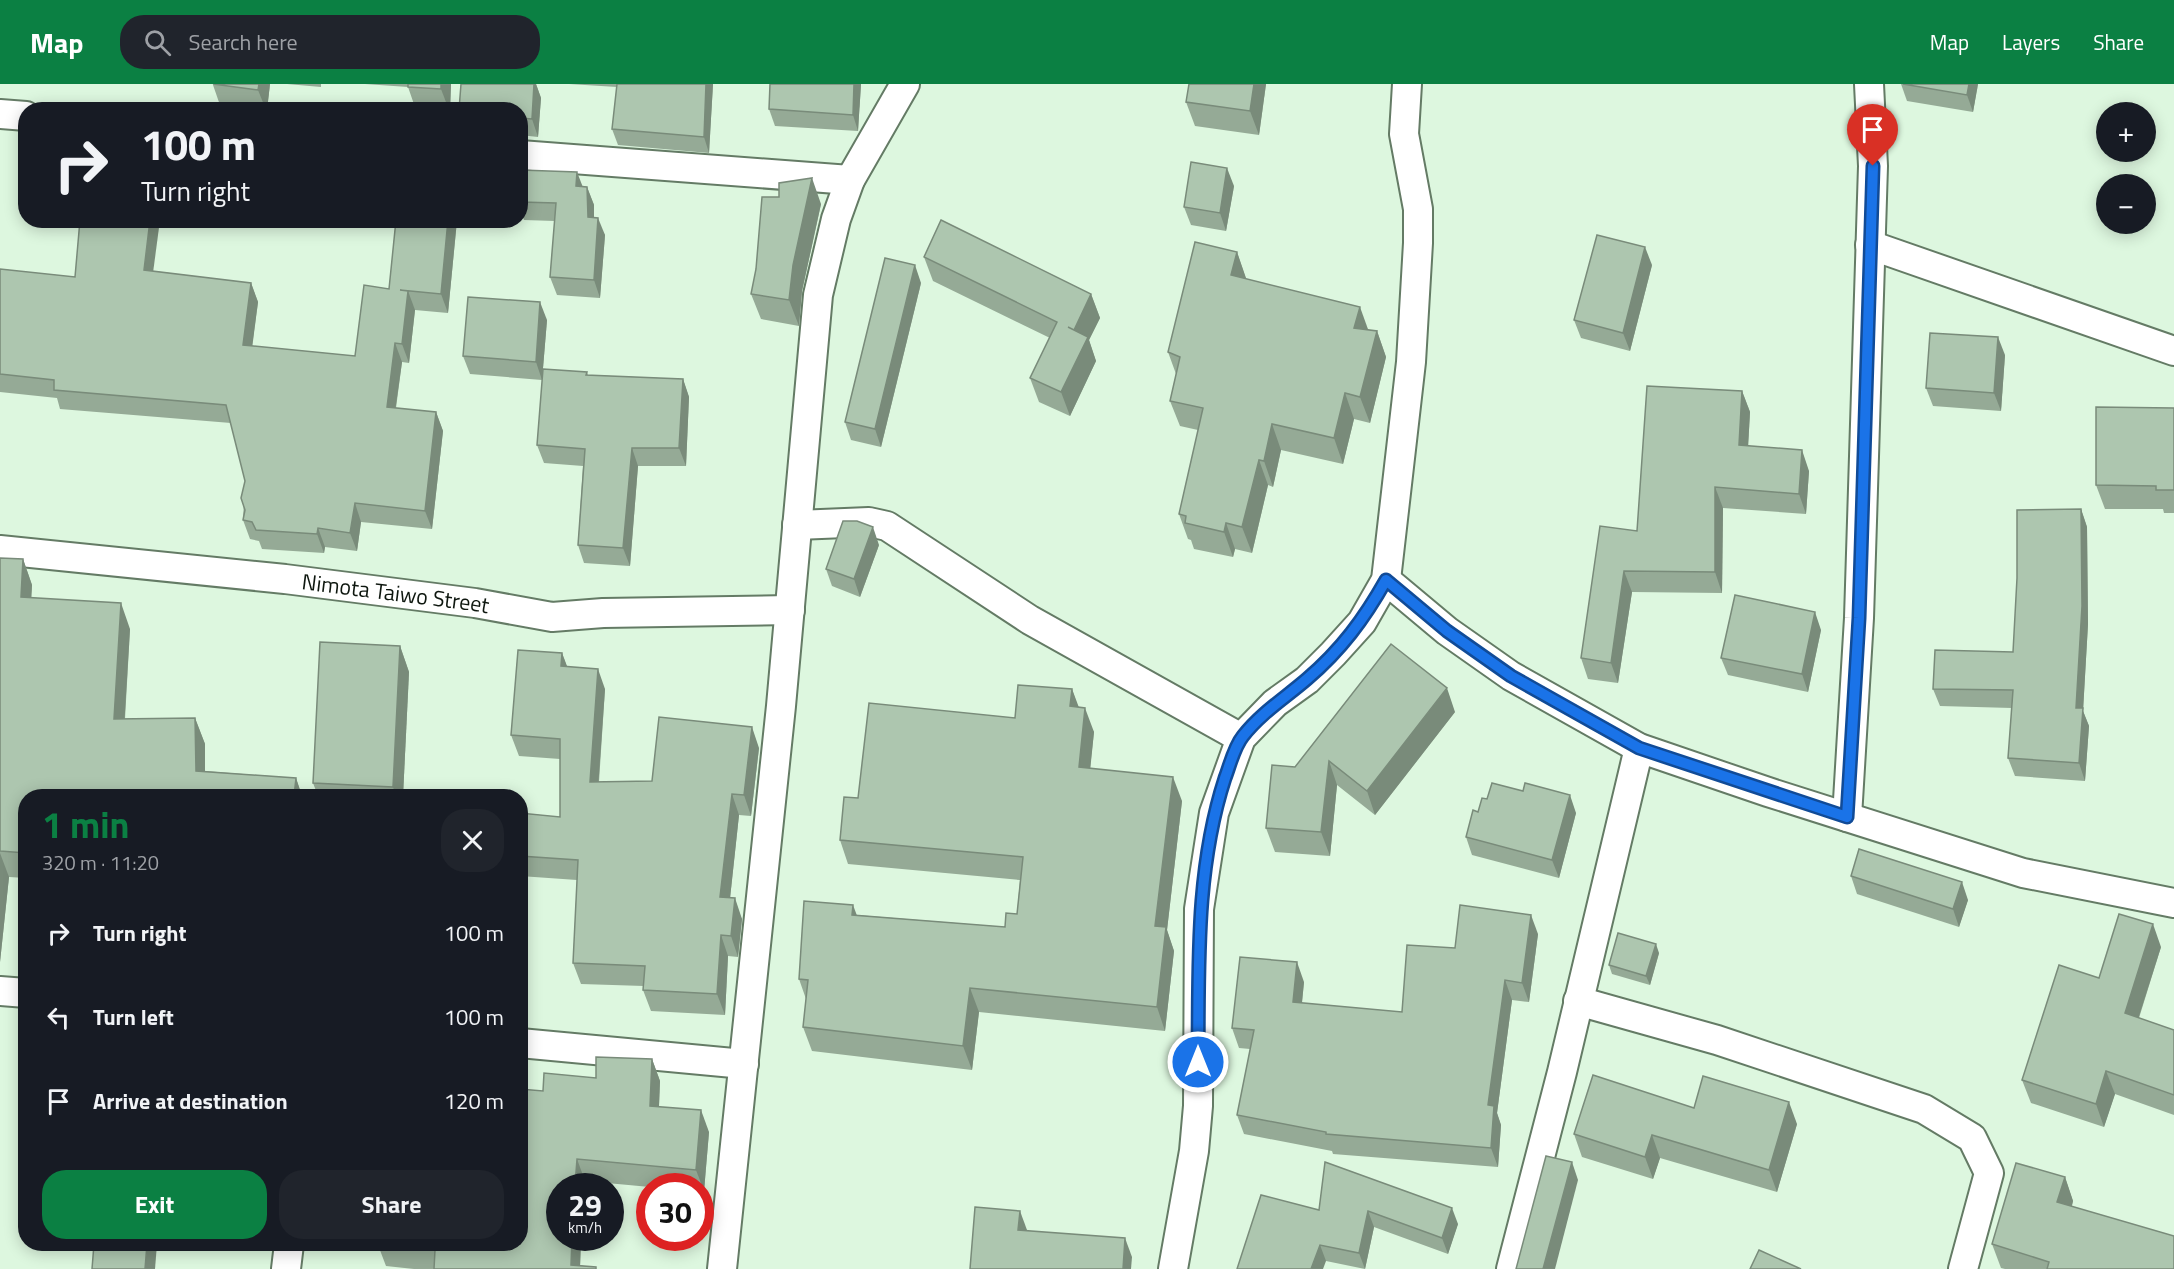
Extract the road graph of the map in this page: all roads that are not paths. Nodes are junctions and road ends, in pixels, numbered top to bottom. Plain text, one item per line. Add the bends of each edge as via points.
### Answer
1 (905, 84) edge
2 (1407, 84) edge
3 (1869, 84) edge
4 (0, 114) edge
5 (18, 115) edge
6 (528, 156) edge
7 (850, 180) junction
8 (1870, 245) junction
9 (2174, 351) edge
10 (797, 525) junction
11 (0, 550) edge
12 (1386, 580) junction
13 (790, 610) junction
14 (1241, 738) junction
15 (1639, 748) junction
16 (1847, 817) junction
17 (2174, 903) edge
18 (0, 991) edge
19 (18, 992) edge
20 (1578, 1001) junction
21 (528, 1044) edge
22 (744, 1064) junction
23 (288, 1251) edge
24 (286, 1269) edge
25 (723, 1269) edge
26 (1173, 1269) edge
27 (1511, 1269) edge
28 (1963, 1269) edge

1 - 7 street
2 - 12 street via 1404,134 1418,209 1418,243 1411,362
3 - 8 street via 1873,166
4 - 5 street
6 - 7 street
7 - 10 street via 836,219 818,295
8 - 9 street
8 - 16 street via 1859,618
10 - 13 street
10 - 14 street via 869,522 887,526 1030,620
11 - 13 street, Nimota Taiwo Street via 285,579 475,603 552,617
12 - 14 street via 1362,622 1333,654
12 - 15 street via 1447,631 1511,676
13 - 22 street
14 - 26 street via 1214,813 1199,909 1198,1106
15 - 16 street
15 - 20 street
16 - 17 street via 2023,873
18 - 19 street
20 - 27 street
20 - 28 street via 1717,1040 1924,1108 1972,1138 1989,1173
21 - 22 street
22 - 25 street
23 - 24 street

